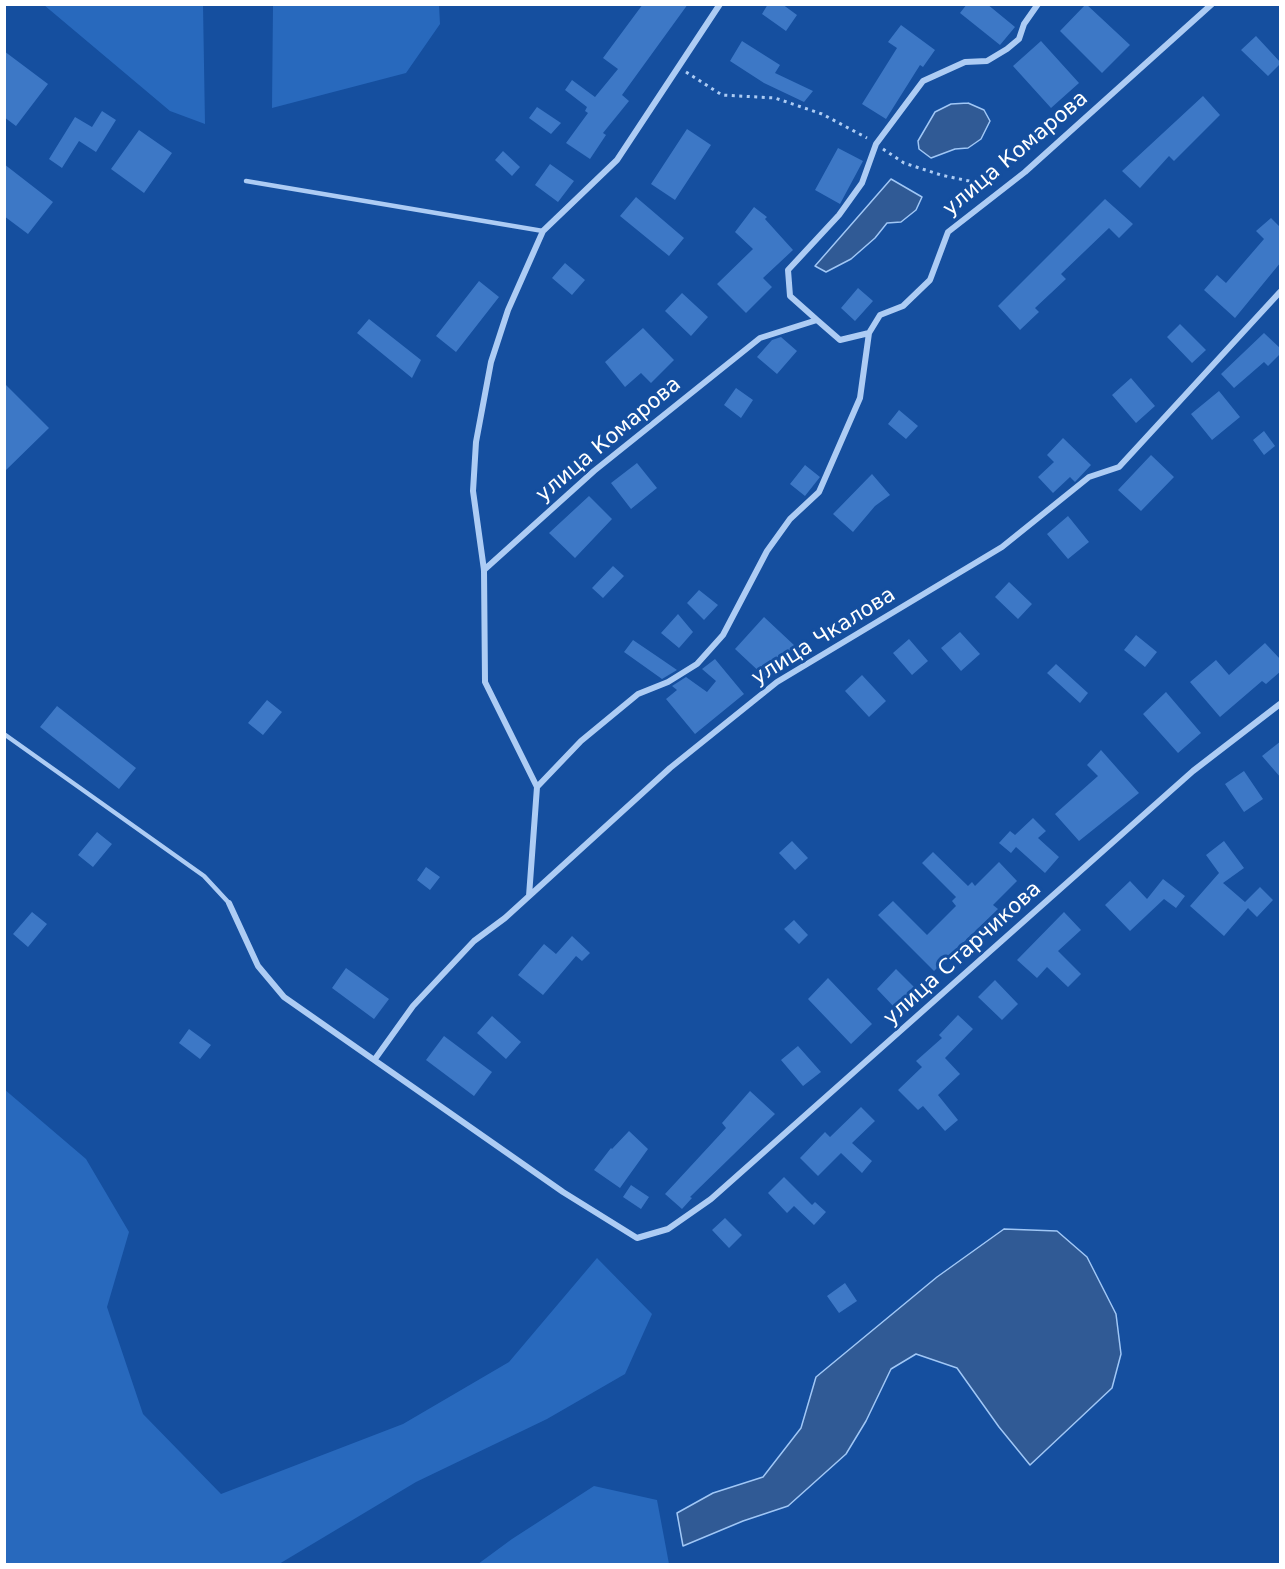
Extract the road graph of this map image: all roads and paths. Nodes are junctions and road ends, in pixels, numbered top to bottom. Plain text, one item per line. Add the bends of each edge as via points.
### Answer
1 (720, 4) edge
2 (1038, 4) edge
3 (1212, 4) edge
4 (679, 68) junction
5 (876, 144) junction
6 (246, 181) dead end
7 (1003, 188) junction
8 (543, 231) junction
9 (1281, 292) edge
10 (817, 320) junction
11 (868, 333) junction
12 (484, 570) junction
13 (1281, 704) edge
14 (4, 734) edge
15 (537, 787) junction
16 (529, 897) junction
17 (229, 903) joint
18 (375, 1059) junction

1 - 4 street
2 - 5 street via 1019,39 1007,49 987,61 965,62 923,81
3 - 7 street, улица Комарова
4 - 5 path via 722,95 775,98 822,114
4 - 8 street via 617,160
5 - 7 path via 904,163
5 - 10 street via 862,183 839,215 788,270 790,296
6 - 8 lane
7 - 11 street, улица Комарова via 948,232 930,280 903,306 879,315
8 - 12 street via 508,310 491,362 476,442 473,491
9 - 16 street, улица Чкалова via 1119,466 1089,477 1002,547 777,682 670,768
10 - 11 street via 840,340
10 - 12 street, улица Комарова via 760,338 594,471
11 - 15 street via 860,398 819,492 790,519 767,551 723,635 698,664 639,694 606,720
12 - 15 street via 485,682
13 - 18 street, улица Старчикова via 1193,771 711,1200 668,1229 637,1239 562,1192
14 - 17 lane via 204,876
15 - 16 street
16 - 18 street, улица Чкалова via 474,941 413,1006
17 - 18 street via 258,966 284,998

